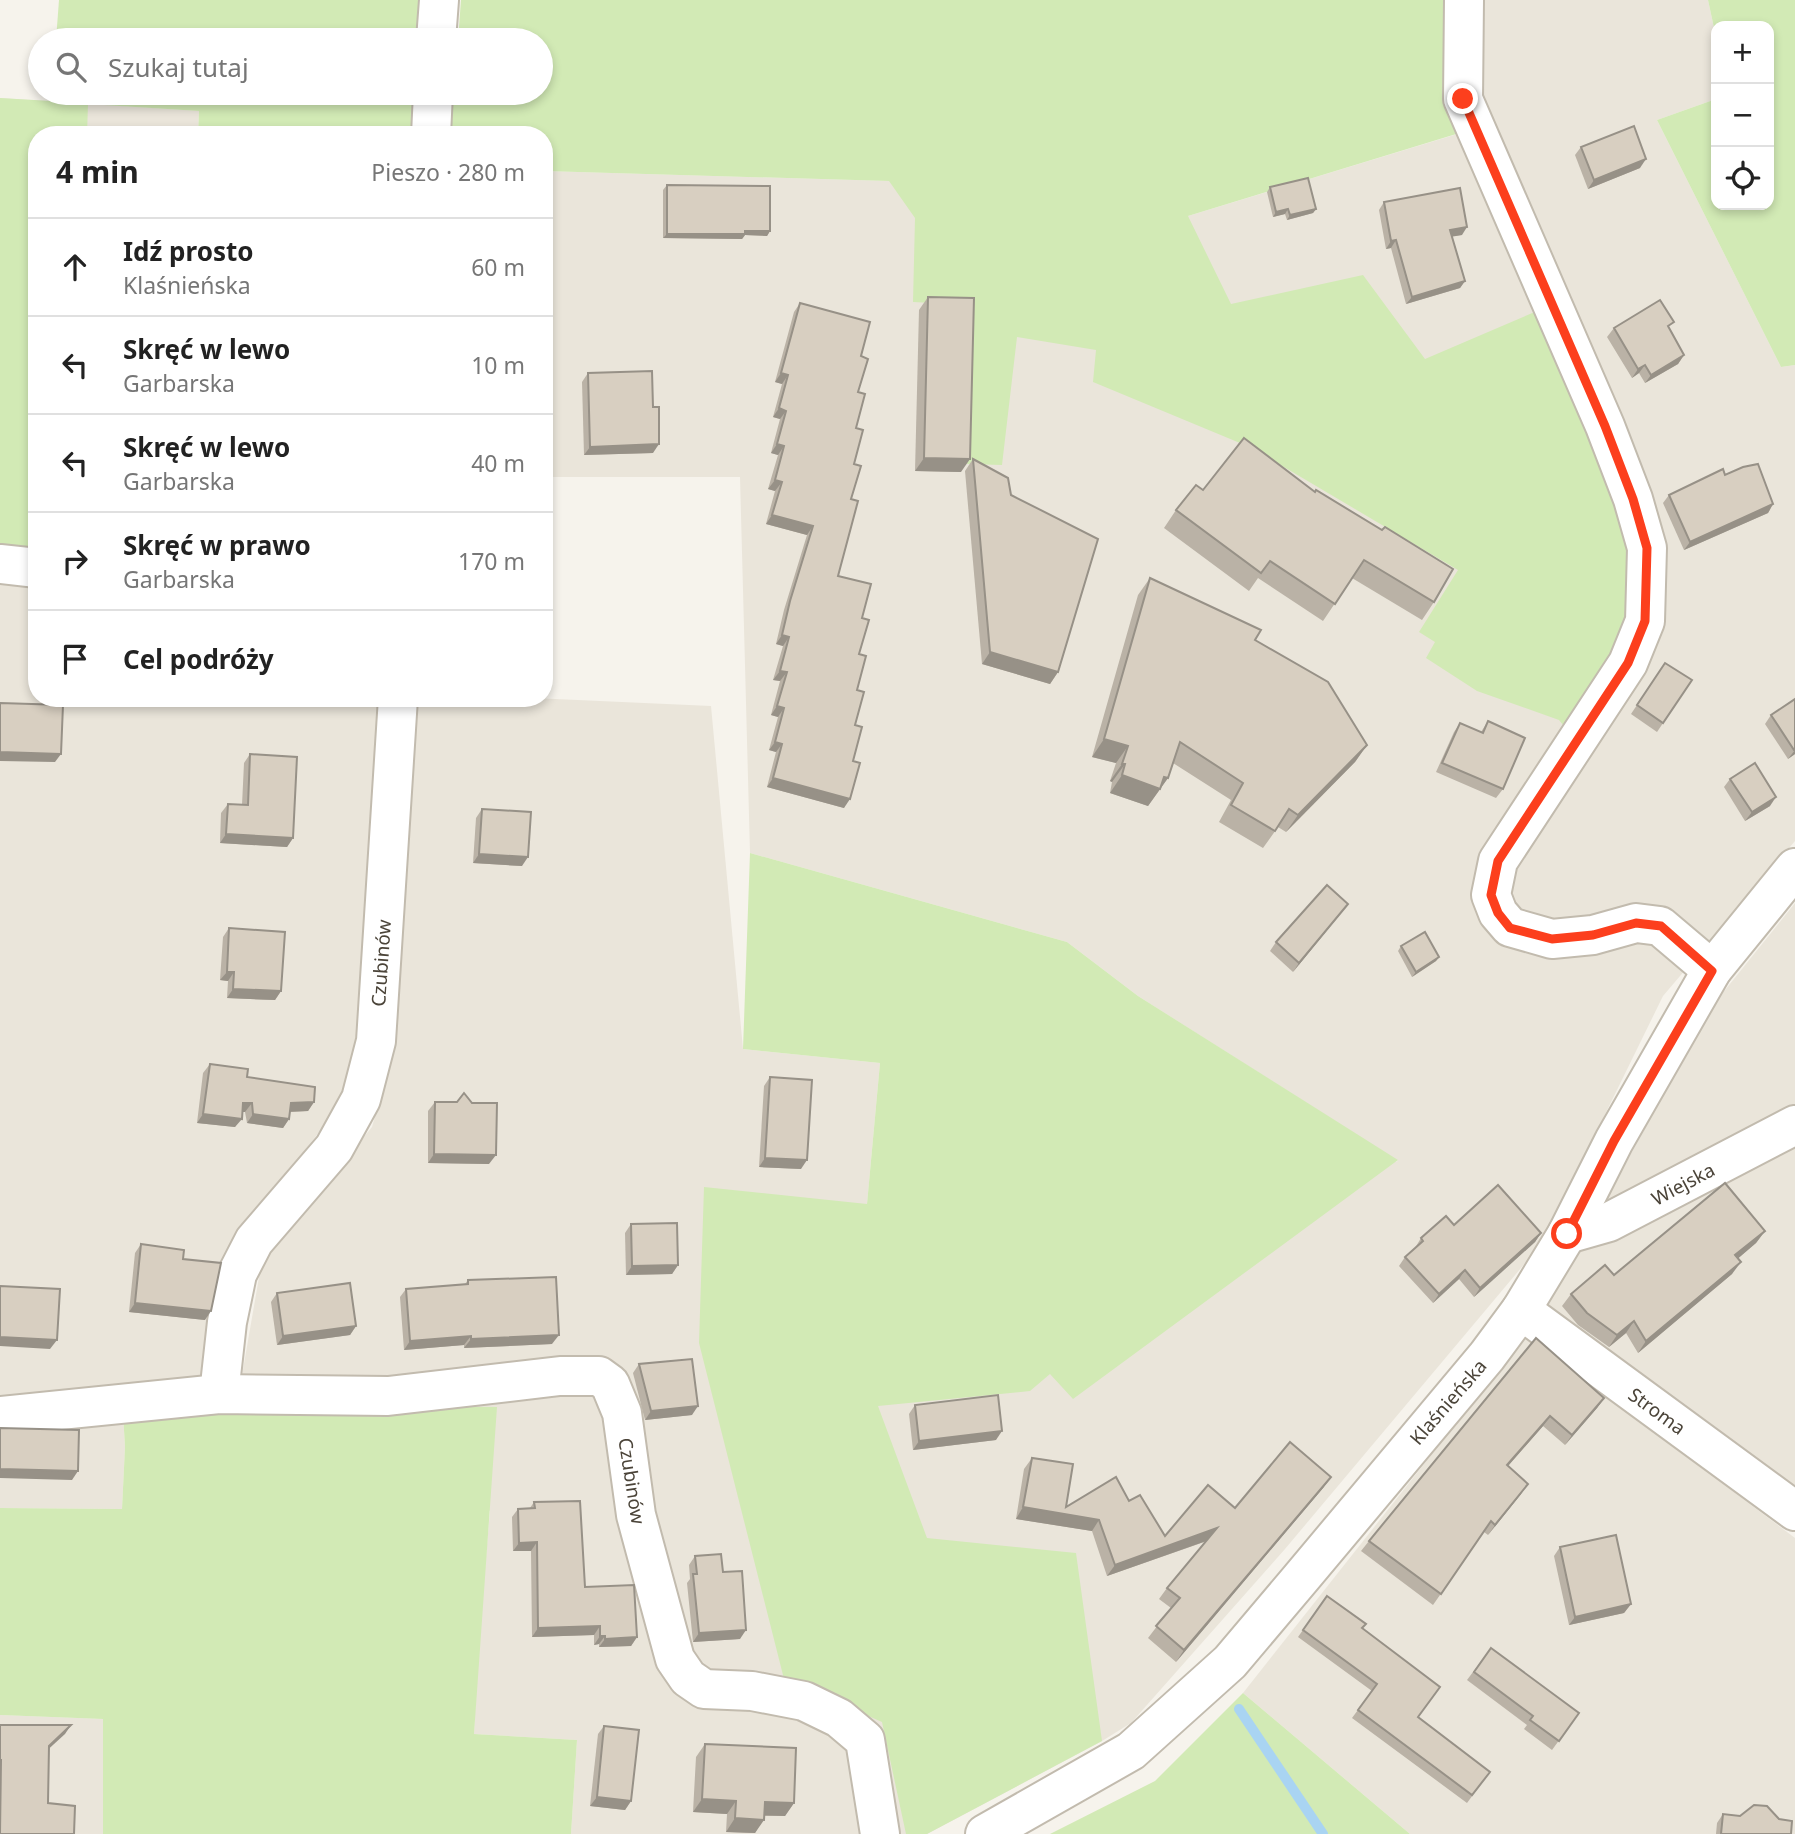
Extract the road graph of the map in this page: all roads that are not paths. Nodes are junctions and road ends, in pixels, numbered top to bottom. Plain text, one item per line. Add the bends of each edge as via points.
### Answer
1 (439, 0) edge
2 (1464, 0) edge
3 (437, 28) edge
4 (432, 105) edge
5 (431, 126) edge
6 (0, 564) edge
7 (28, 567) edge
8 (397, 707) edge
9 (1795, 868) edge
10 (1712, 971) junction
11 (1795, 1125) edge
12 (1567, 1234) junction
13 (1521, 1310) junction
14 (219, 1394) junction
15 (0, 1416) edge
16 (1795, 1511) edge
17 (880, 1834) edge
18 (985, 1834) edge

1 - 3 street
2 - 10 street via 1463,99 1605,426 1647,548 1645,621 1628,663 1498,861 1491,895 1510,928 1552,939 1593,935 1636,923 1661,926
4 - 5 street
6 - 7 street
8 - 14 street, Czubinów via 376,1041 361,1099 334,1148 254,1241 237,1274
9 - 10 street, Klaśnieńska
10 - 12 street, Klaśnieńska via 1614,1141
11 - 12 street, Wiejska via 1609,1222
12 - 13 street, Klaśnieńska
13 - 16 street, Stroma
13 - 18 street, Klaśnieńska via 1230,1662 1130,1751
14 - 15 street, Czubinów
14 - 17 street, Czubinów via 388,1396 561,1376 599,1376 610,1384 622,1413 636,1515 675,1659 688,1678 704,1689 752,1691 804,1701 839,1718 864,1740

